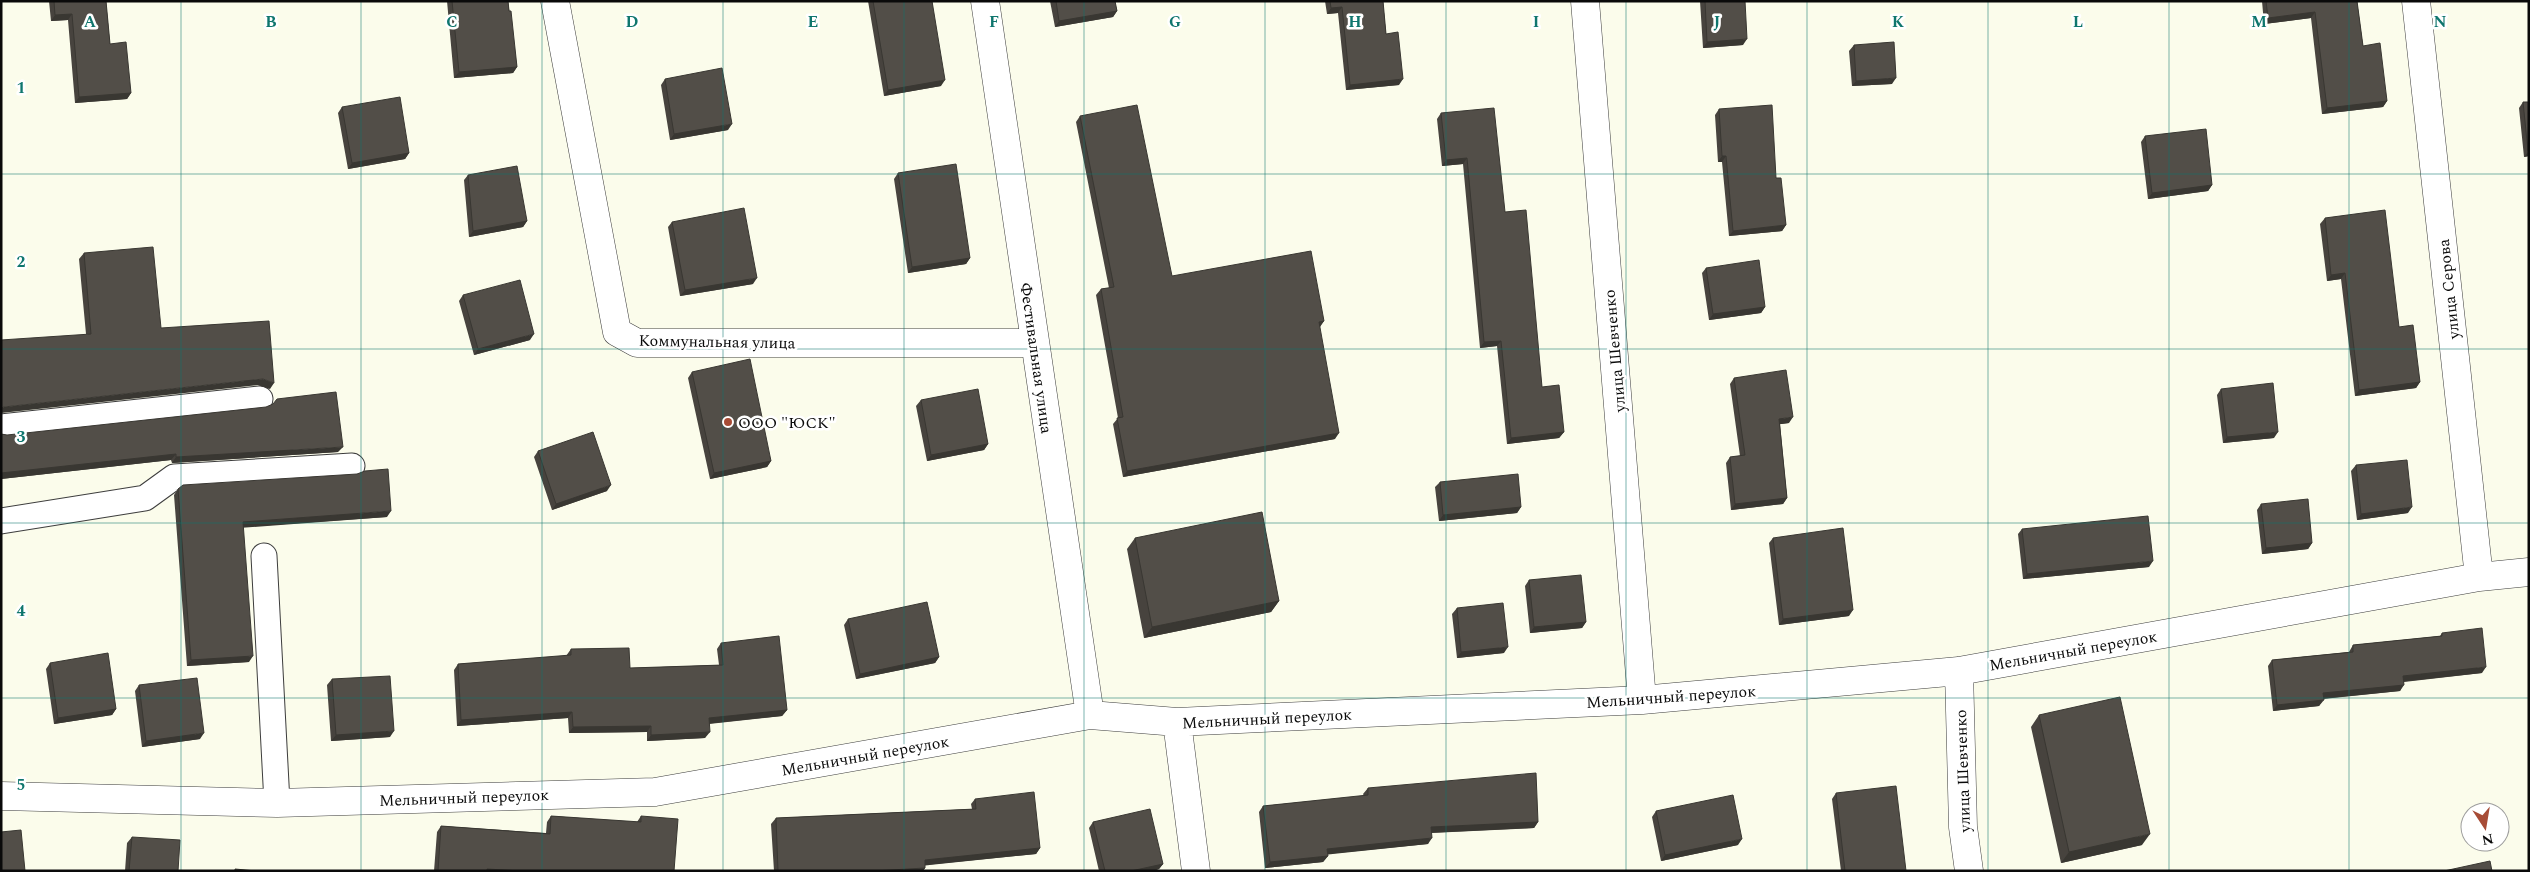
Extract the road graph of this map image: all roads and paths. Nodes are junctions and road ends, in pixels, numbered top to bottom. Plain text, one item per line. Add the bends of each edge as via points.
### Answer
1 (555, 1) edge
2 (985, 1) edge
3 (1585, 1) edge
4 (2416, 1) edge
5 (1035, 343) junction
6 (260, 399) dead end
7 (1, 427) edge
8 (352, 466) dead end
9 (1, 521) edge
10 (264, 556) dead end
11 (2529, 572) edge
12 (2479, 577) junction
13 (1959, 671) junction
14 (1642, 700) junction
15 (1090, 715) junction
16 (1177, 722) junction
17 (1, 796) edge
18 (277, 803) junction
19 (1196, 871) edge
20 (1969, 871) edge

1 - 5 street, Коммунальная улица via 617,332 637,343
2 - 5 street, Фестивальная улица
3 - 14 street, улица Шевченко
4 - 12 street, улица Серова
5 - 15 street, Фестивальная улица
6 - 7 lane
8 - 9 lane via 174,477 145,498
10 - 18 lane
11 - 12 street, Мельничный переулок
12 - 13 street, Мельничный переулок
13 - 14 street, Мельничный переулок
13 - 20 street, улица Шевченко via 1963,827
14 - 16 street, Мельничный переулок
15 - 16 street, Мельничный переулок
15 - 18 street, Мельничный переулок via 655,792
16 - 19 street
17 - 18 street, Мельничный переулок

